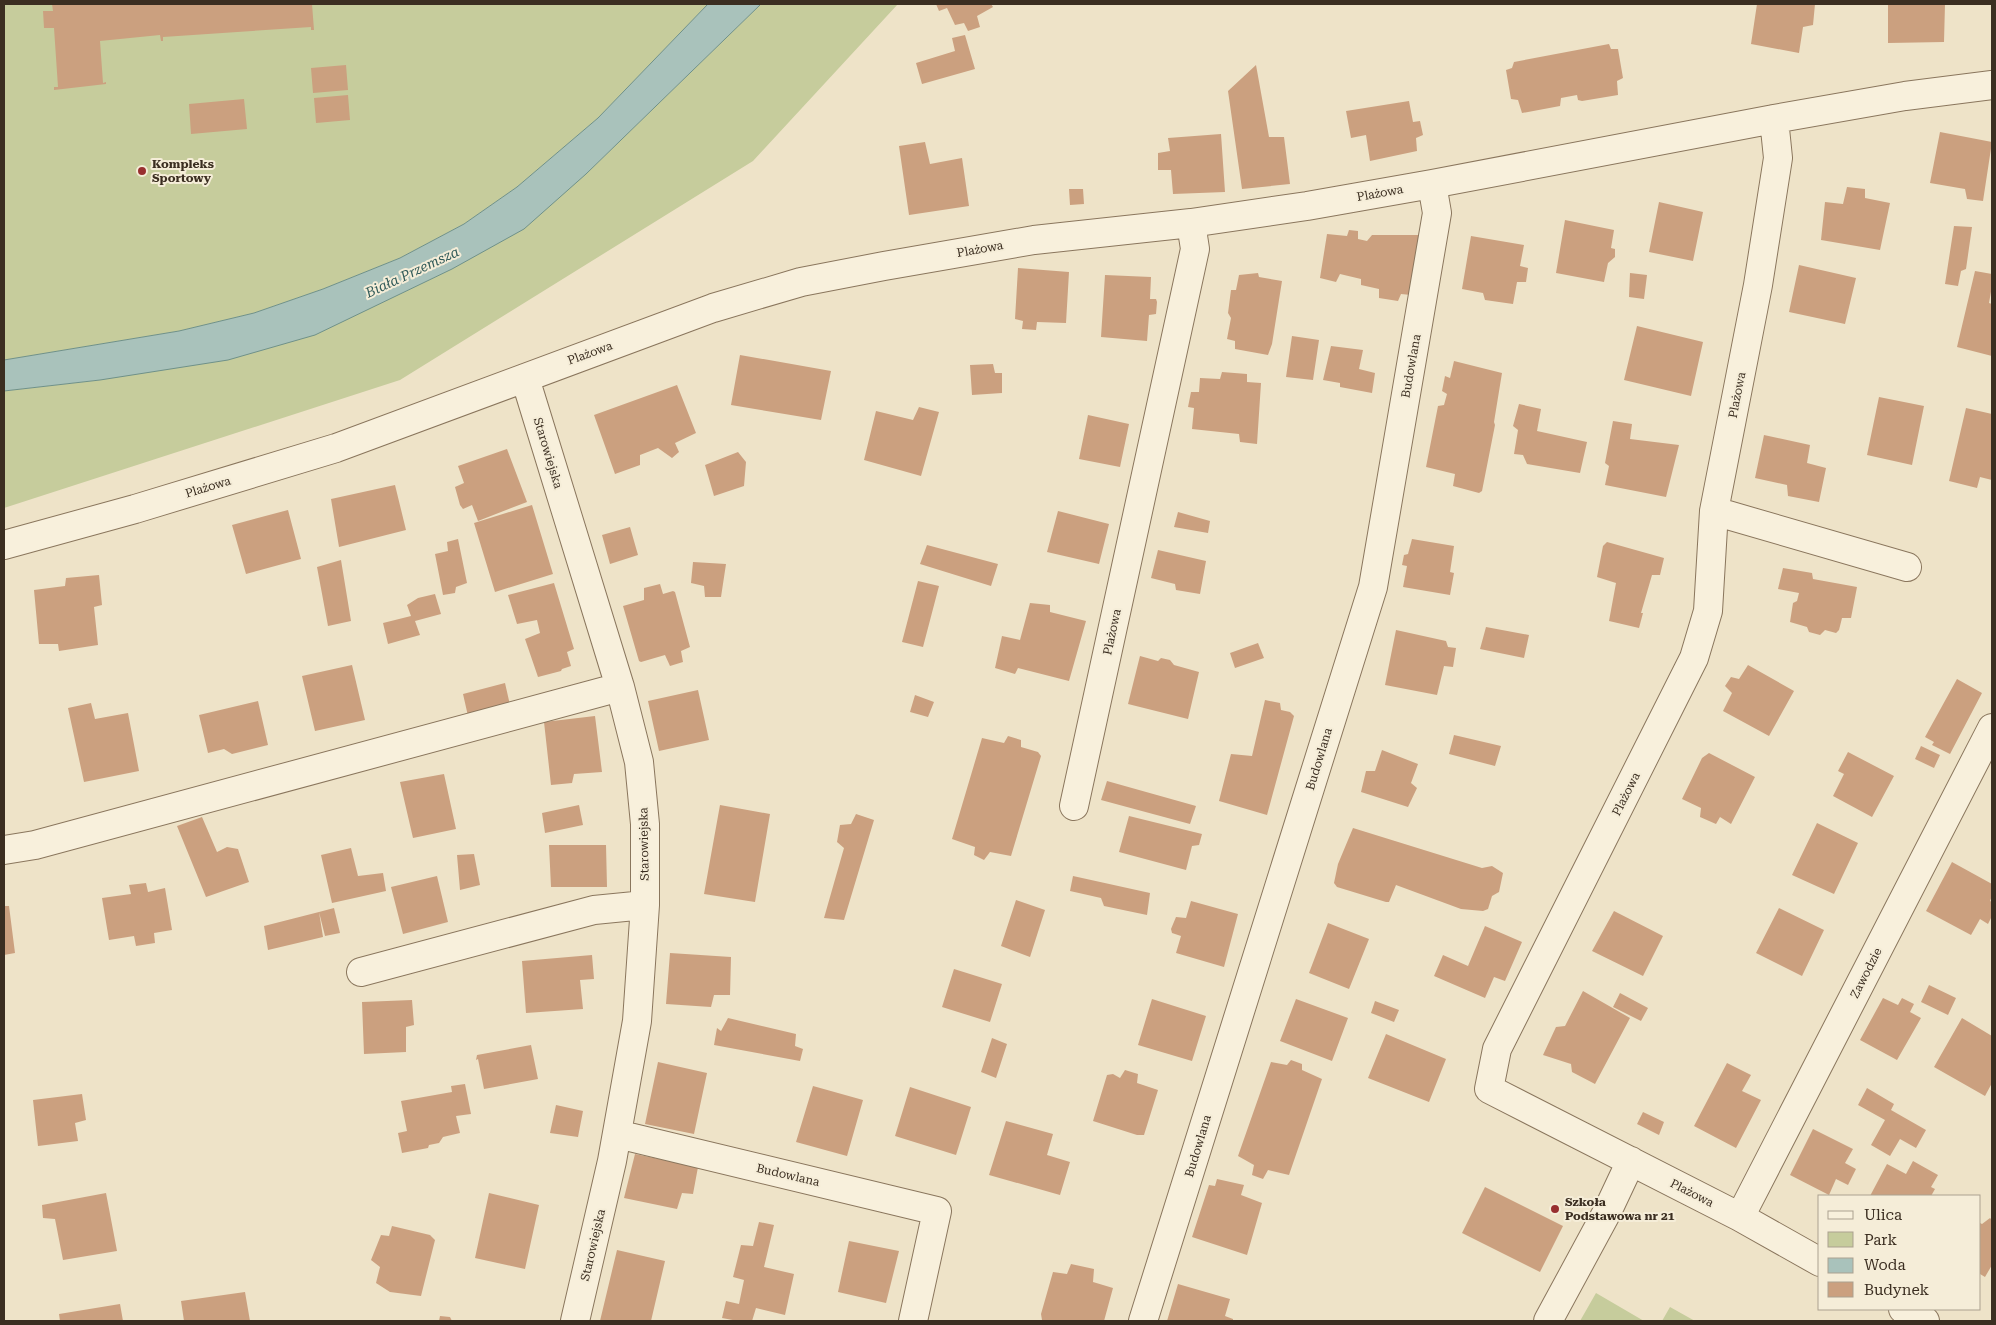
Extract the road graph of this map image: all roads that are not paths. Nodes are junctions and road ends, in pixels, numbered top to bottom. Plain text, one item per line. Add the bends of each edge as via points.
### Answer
1 (1992, 85) edge
2 (1774, 119) junction
3 (1432, 184) junction
4 (1191, 223) junction
5 (525, 378) junction
6 (1714, 511) junction
7 (4, 545) edge
8 (1907, 566) dead end
9 (620, 687) junction
10 (1992, 728) edge
11 (1074, 806) dead end
12 (4, 850) edge
13 (645, 904) junction
14 (361, 972) dead end
15 (617, 1134) junction
16 (1631, 1161) junction
17 (1740, 1217) junction
18 (1818, 1261) edge
19 (1905, 1310) edge
20 (575, 1321) edge
21 (913, 1321) edge
22 (1143, 1321) edge
23 (1548, 1321) edge
24 (1925, 1321) edge

1 - 2 street, Plażowa via 1905,96
2 - 3 street, Plażowa
2 - 6 street, Plażowa via 1778,158 1758,285
3 - 4 street, Plażowa
3 - 22 street, Budowlana via 1437,213 1373,587
4 - 5 street, Plażowa via 1034,240 802,282 713,308
4 - 11 street, Plażowa via 1196,249
5 - 7 street, Plażowa via 336,448
5 - 9 street, Starowiejska
6 - 8 street
6 - 16 street, Plażowa via 1708,611 1694,658 1497,1049 1489,1090
9 - 12 street via 35,845
9 - 13 street, Starowiejska via 639,762 646,824
10 - 17 street, Zawodzie
13 - 14 street via 594,910
13 - 15 street, Starowiejska via 637,1020
15 - 20 street, Starowiejska
15 - 21 street, Budowlana via 937,1211
16 - 17 street, Plażowa
16 - 23 street
17 - 18 street, Plażowa
19 - 24 street

